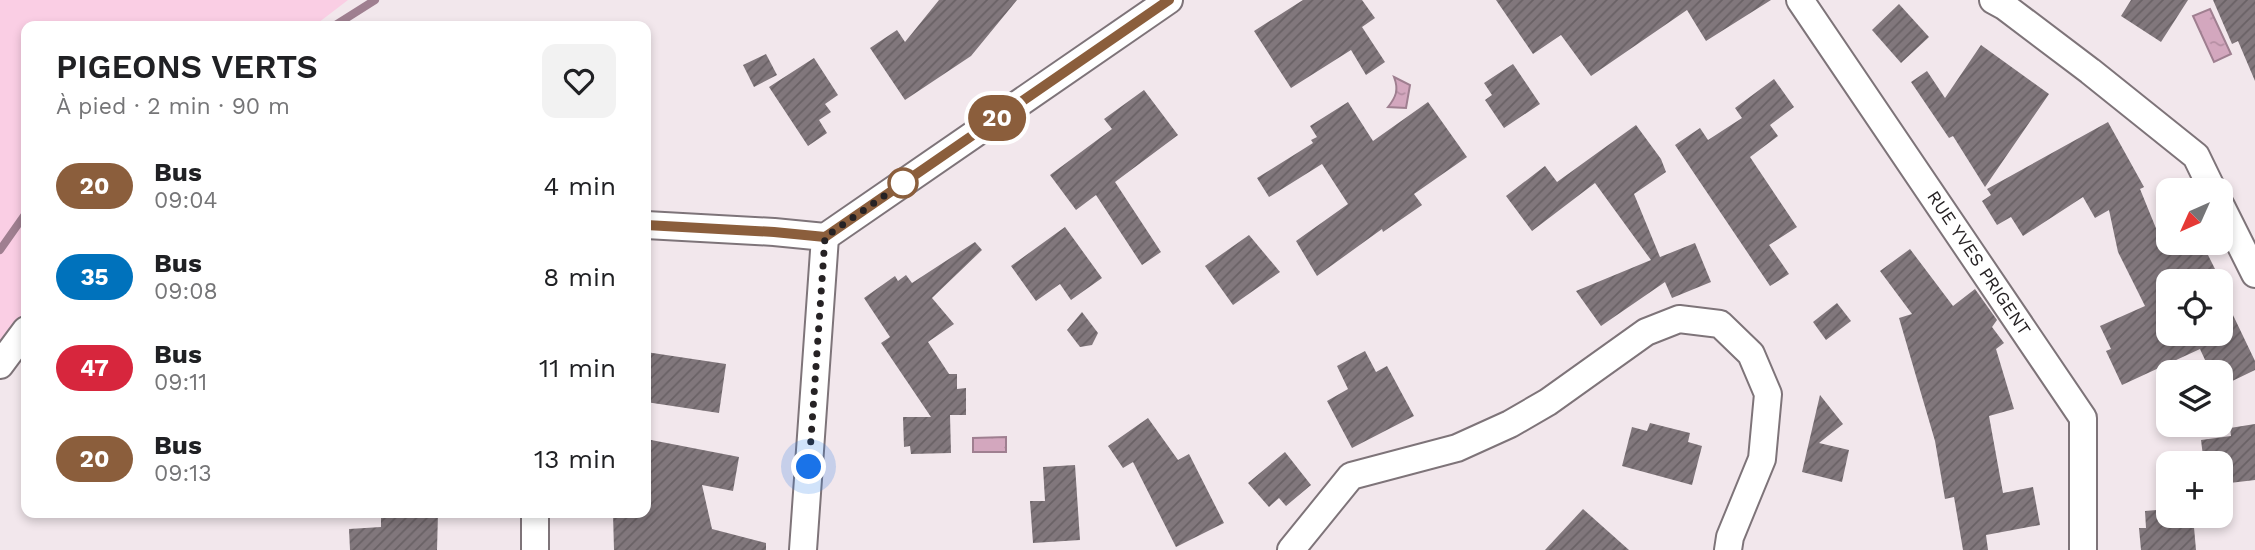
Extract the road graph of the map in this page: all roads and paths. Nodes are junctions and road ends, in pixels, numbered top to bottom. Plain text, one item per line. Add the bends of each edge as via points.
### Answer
1 (1169, 0) edge
2 (1800, 0) edge
3 (1993, 0) edge
4 (2207, 178) edge
5 (651, 225) edge
6 (2233, 230) edge
7 (825, 237) junction
8 (2255, 274) edge
9 (21, 337) edge
10 (0, 365) edge
11 (534, 518) edge
12 (535, 550) edge
13 (803, 550) edge
14 (1291, 550) edge
15 (1728, 550) edge
16 (2083, 550) edge

1 - 7 street
2 - 16 street, RUE YVES PRIGENT via 2083,418
3 - 4 street via 2196,156
5 - 7 street
6 - 8 street
7 - 13 street
9 - 10 street
11 - 12 street
14 - 15 street via 1351,476 1457,448 1510,424 1646,332 1679,318 1720,324 1751,354 1768,394 1762,459

